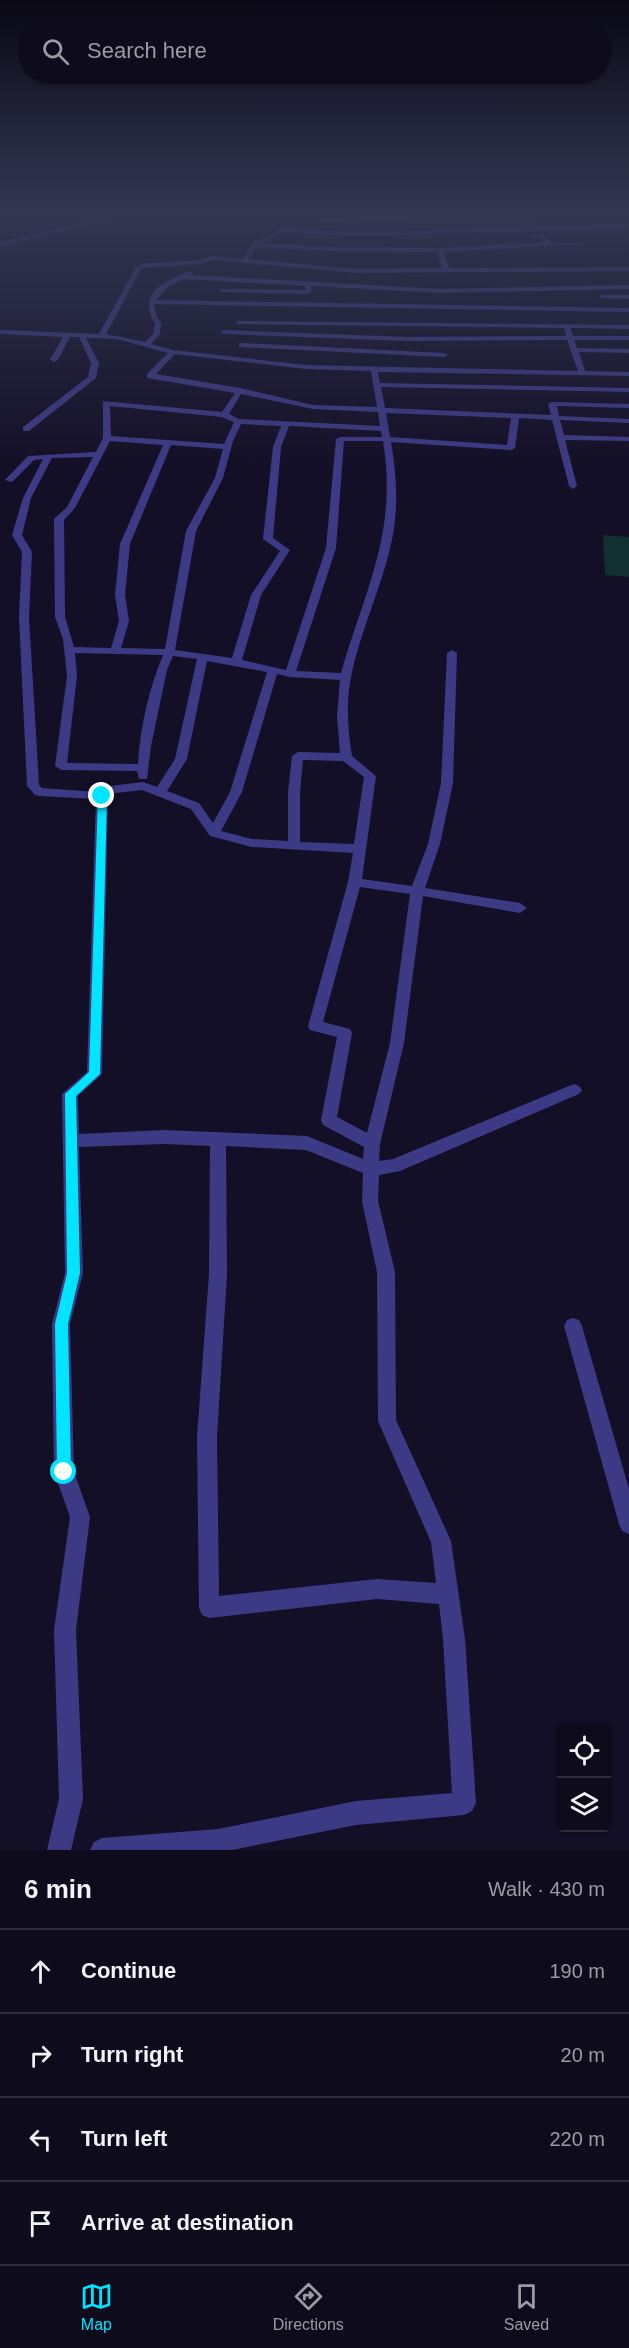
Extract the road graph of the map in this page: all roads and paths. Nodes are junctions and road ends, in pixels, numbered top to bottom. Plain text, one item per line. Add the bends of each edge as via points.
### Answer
1 (124, 295) edge
2 (156, 295) edge
3 (307, 295) edge
4 (408, 295) edge
5 (584, 297) dead end
6 (596, 297) dead end
7 (629, 297) edge
8 (152, 302) junction
9 (303, 306) junction
10 (561, 310) junction
11 (629, 310) edge
12 (238, 323) dead end
13 (566, 325) junction
14 (447, 326) junction
15 (629, 327) edge
16 (0, 332) edge
17 (224, 333) dead end
18 (68, 335) junction
19 (82, 336) junction
20 (102, 336) junction
21 (569, 337) junction
22 (629, 338) edge
23 (408, 339) junction
24 (450, 339) junction
25 (242, 345) dead end
26 (146, 346) junction
27 (574, 350) junction
28 (629, 351) edge
29 (173, 352) junction
30 (407, 354) junction
31 (444, 355) dead end
32 (54, 360) dead end
33 (374, 369) junction
34 (582, 373) junction
35 (629, 374) edge
36 (376, 385) junction
37 (240, 390) junction
38 (629, 390) edge
39 (629, 406) edge
40 (380, 411) junction
41 (224, 415) junction
42 (514, 417) junction
43 (557, 419) junction
44 (238, 421) junction
45 (629, 421) edge
46 (286, 422) junction
47 (26, 429) dead end
48 (385, 434) junction
49 (560, 437) junction
50 (107, 438) junction
51 (629, 439) edge
52 (168, 442) junction
53 (227, 447) junction
54 (511, 448) junction
55 (99, 454) junction
56 (49, 456) junction
57 (512, 461) dead end
58 (9, 480) dead end
59 (573, 486) dead end
60 (69, 651) junction
61 (115, 651) junction
62 (169, 652) junction
63 (452, 653) dead end
64 (203, 656) junction
65 (236, 662) junction
66 (273, 670) junction
67 (290, 674) junction
68 (346, 677) junction
69 (346, 757) junction
70 (143, 768) junction
71 (151, 789) junction
72 (102, 796) junction
73 (214, 833) junction
74 (294, 844) junction
75 (360, 849) junction
76 (355, 882) junction
77 (417, 891) junction
78 (520, 908) dead end
79 (574, 1090) dead end
80 (218, 1138) junction
81 (71, 1141) junction
82 (372, 1144) junction
83 (371, 1169) junction
84 (573, 1326) dead end
85 (629, 1524) edge
86 (448, 1594) junction
87 (58, 1850) edge
88 (102, 1850) edge

1 - 20 street
2 - 8 street
3 - 9 street
4 - 5 street
6 - 7 street
8 - 9 street
8 - 26 street via 151,314 158,324 156,334
9 - 10 street
10 - 11 street
10 - 13 street
12 - 14 street
13 - 14 street
13 - 15 street
13 - 21 street
14 - 24 street
16 - 18 street
17 - 23 street
18 - 19 street
18 - 32 street
19 - 20 street
19 - 47 street via 95,363 92,378
20 - 26 street
21 - 22 street
21 - 24 street
21 - 27 street
23 - 24 street
23 - 30 street
25 - 30 street
26 - 29 street
27 - 28 street
27 - 34 street
29 - 33 street via 306,367
29 - 37 street via 150,376
30 - 31 street
33 - 34 street
33 - 36 street
34 - 35 street
36 - 38 street
36 - 40 street
37 - 40 street via 313,407
37 - 41 street
39 - 43 street via 552,404
40 - 42 street
40 - 48 street
41 - 44 street
41 - 50 street via 106,403
42 - 43 street
42 - 54 street
43 - 45 street
43 - 49 street
44 - 46 street
44 - 53 street
46 - 48 street
46 - 65 street via 277,447 268,539 285,550 256,595
48 - 54 street
48 - 67 street via 340,439 331,548
48 - 68 street via 392,474 392,509 385,548
49 - 51 street
49 - 59 street
50 - 52 street
50 - 55 street
52 - 53 street
52 - 61 street via 125,544 120,595 124,621
53 - 62 street via 219,478 191,531
54 - 57 street
55 - 56 street
55 - 60 street via 71,508 59,519 60,617
56 - 58 street via 31,458
56 - 72 street via 27,498 17,535 27,552 24,617 33,786 48,794
60 - 61 street
60 - 70 street via 72,676 61,766
61 - 62 street
62 - 64 street
62 - 70 street
63 - 77 street via 447,783 434,844
64 - 65 street
64 - 71 street via 181,759
65 - 66 street
66 - 67 street
66 - 73 street via 236,792
67 - 68 street
68 - 69 street via 341,721
69 - 74 street via 298,756
69 - 75 street via 370,776
70 - 71 street
71 - 72 street via 102,791
71 - 73 street via 195,806
72 - 81 street via 94,1074 70,1094
73 - 74 street via 252,843
74 - 75 street
75 - 76 street
76 - 77 street
76 - 82 street via 315,1026 345,1033 329,1120
77 - 78 street
77 - 82 street via 397,1043
79 - 83 street via 394,1166
80 - 81 street
80 - 83 street via 307,1143
80 - 86 street via 218,1274 207,1437 209,1608 377,1589
81 - 87 street via 74,1273 61,1324 64,1472 80,1517 65,1630 71,1799
82 - 83 street
83 - 86 street via 370,1201 386,1272 387,1421 441,1541
84 - 85 street
86 - 88 street via 464,1803 356,1813 218,1841

